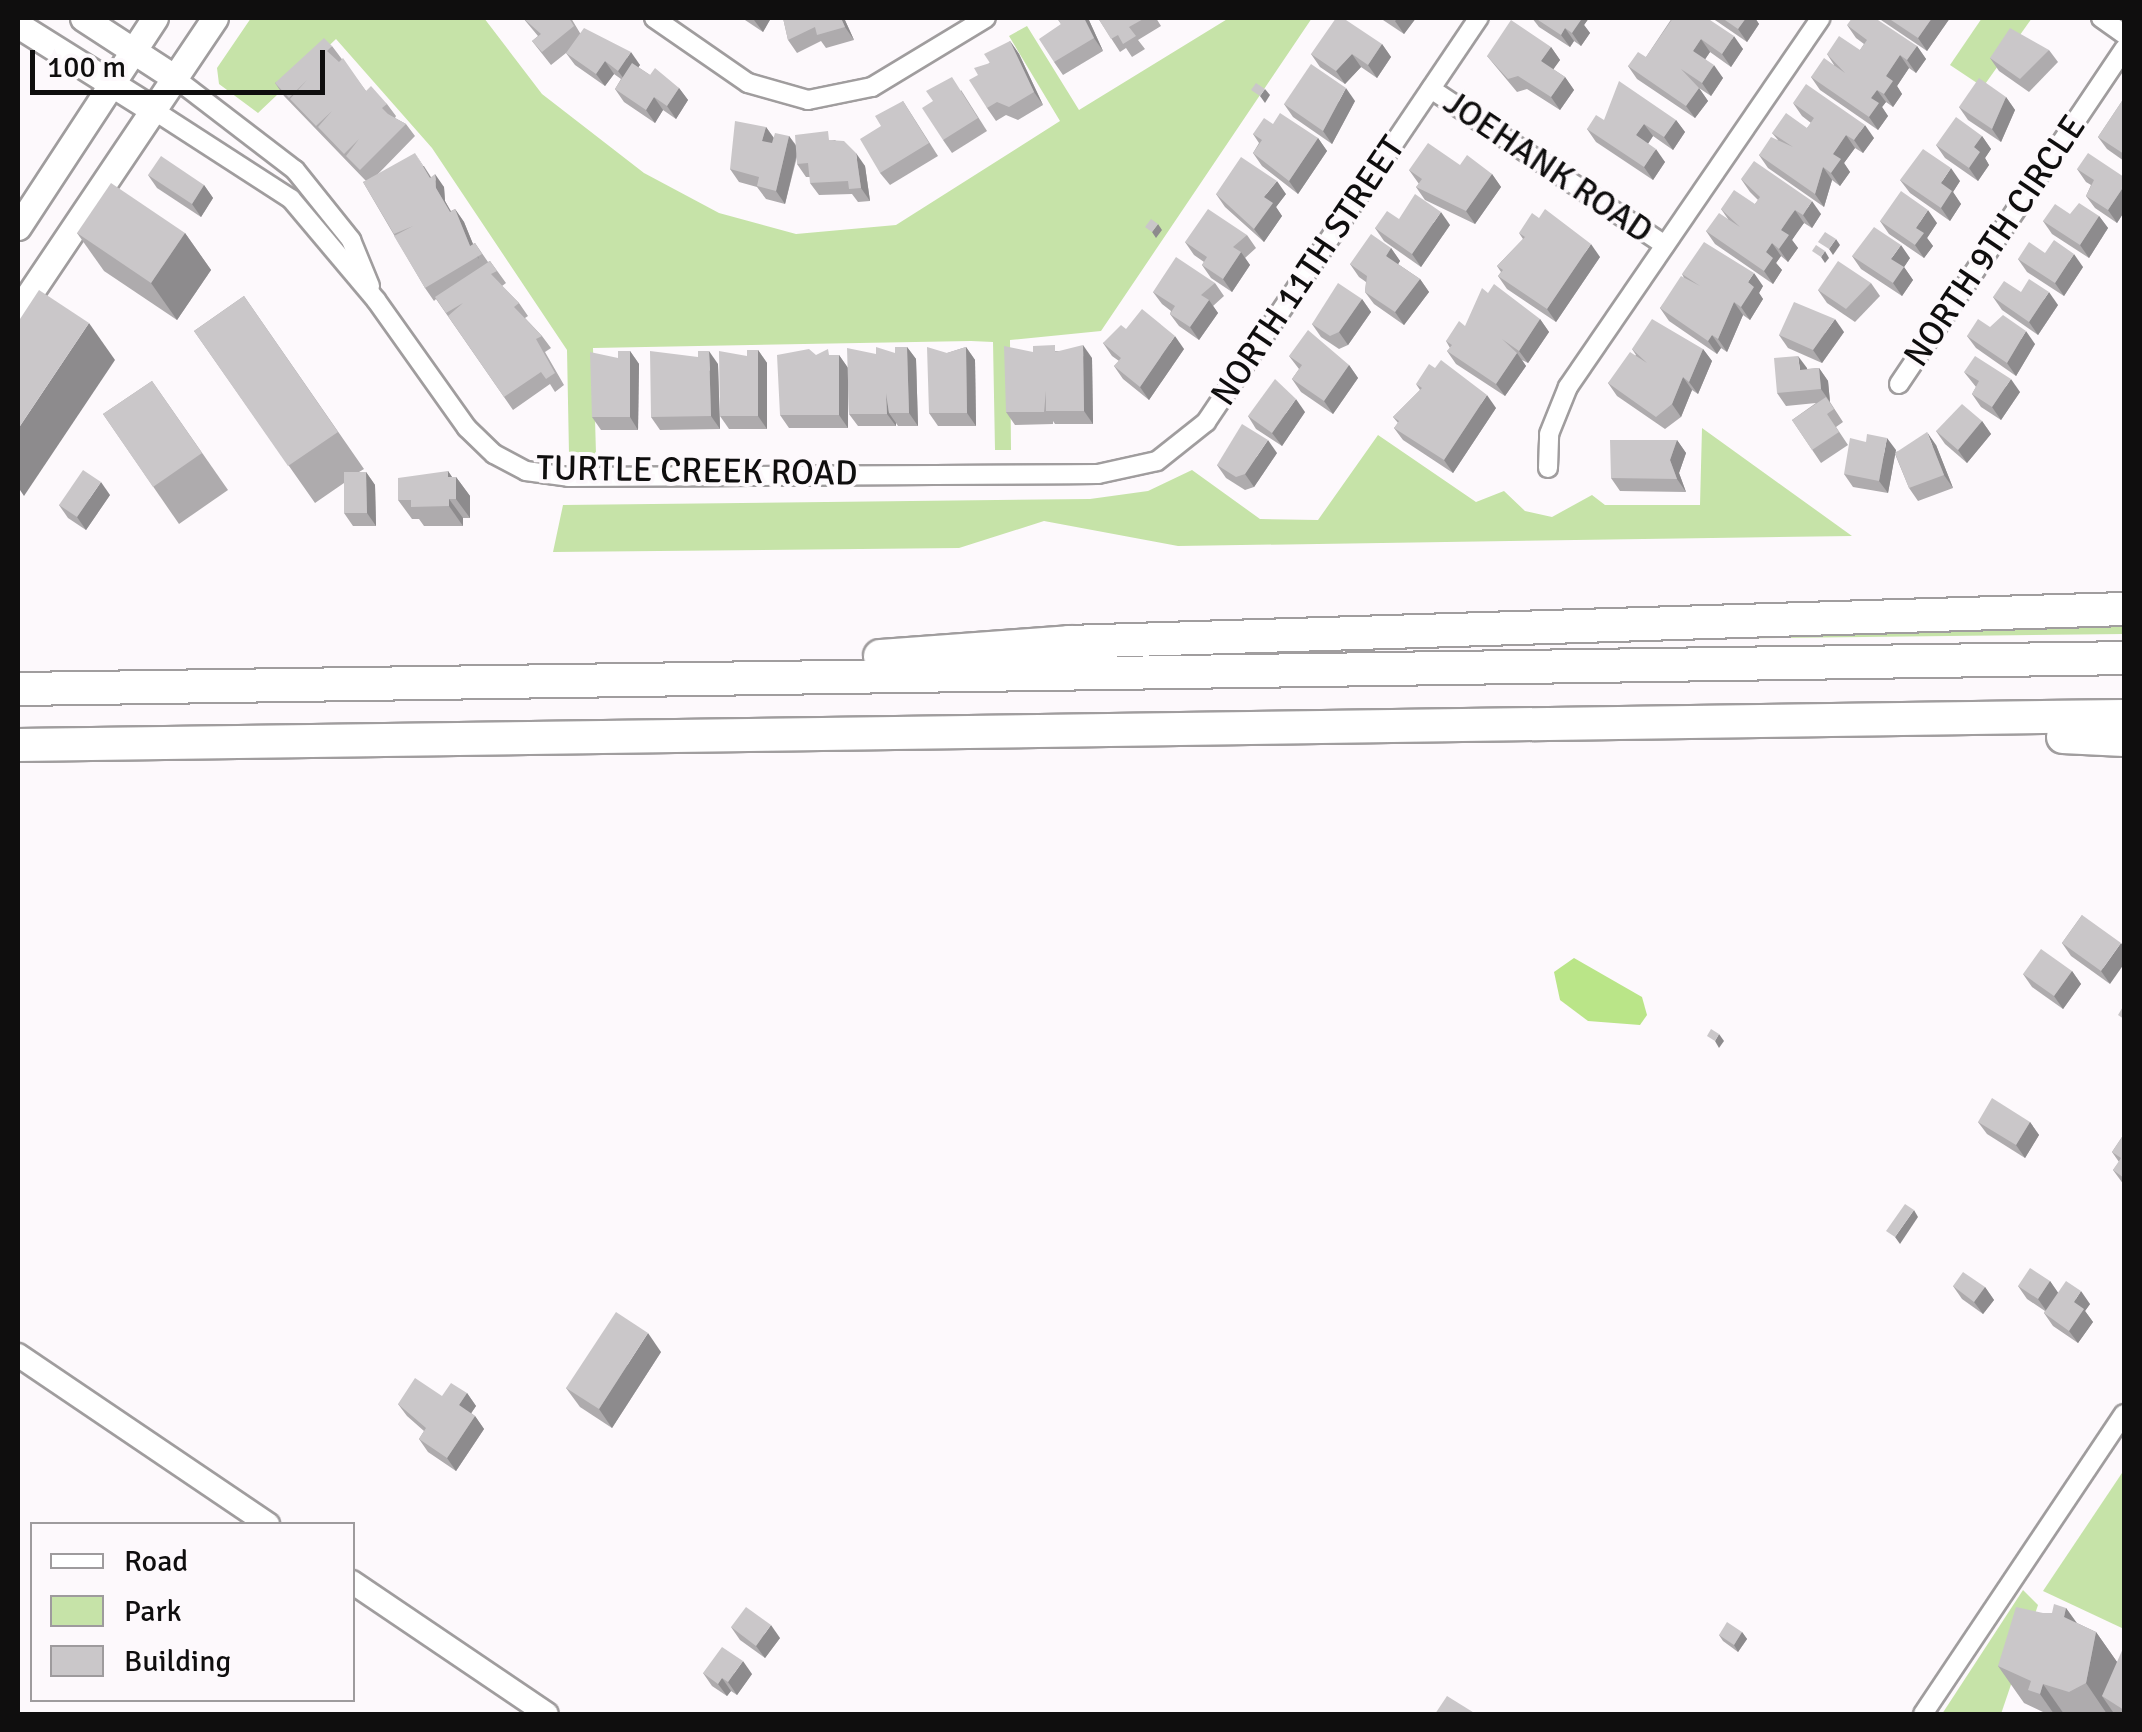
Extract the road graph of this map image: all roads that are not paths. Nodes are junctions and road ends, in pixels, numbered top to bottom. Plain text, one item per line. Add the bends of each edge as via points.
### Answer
1 (83, 18) edge
2 (154, 18) edge
3 (215, 18) edge
4 (654, 18) edge
5 (986, 18) edge
6 (1479, 18) edge
7 (1821, 18) edge
8 (2101, 18) edge
9 (18, 25) edge
10 (2124, 34) edge
11 (2124, 49) edge
12 (132, 50) junction
13 (175, 78) junction
14 (110, 86) junction
15 (1431, 89) junction
16 (155, 111) junction
17 (18, 226) edge
18 (1665, 245) junction
19 (376, 300) junction
20 (18, 310) edge
21 (1899, 384) dead end
22 (1548, 468) dead end
23 (1098, 474) joint
24 (2124, 609) edge
25 (2124, 658) edge
26 (550, 682) junction
27 (18, 688) edge
28 (2124, 716) edge
29 (1729, 722) junction
30 (2124, 740) edge
31 (18, 746) edge
32 (18, 1355) edge
33 (2124, 1414) edge
34 (265, 1522) edge
35 (355, 1584) edge
36 (548, 1714) edge
37 (1923, 1714) edge

1 - 12 main road
2 - 12 main road
3 - 13 main road
4 - 5 street via 748,83 808,100 872,87
6 - 15 street, NORTH 11TH STREET
7 - 18 street
8 - 10 street
9 - 14 main road
11 - 21 street, NORTH 9TH CIRCLE
12 - 13 main road
12 - 14 main road
13 - 16 main road
13 - 19 street, TURTLE CREEK ROAD via 295,170 351,240
14 - 16 main road
14 - 17 main road
15 - 18 street, JOEHANK ROAD
15 - 23 street, NORTH 11TH STREET via 1206,422 1157,461
16 - 19 street, TURTLE CREEK ROAD via 290,199
16 - 20 main road
18 - 22 street via 1568,387 1549,434
19 - 23 street, TURTLE CREEK ROAD via 479,442 508,463 546,476
24 - 26 highway via 1069,642
25 - 26 highway
26 - 27 highway
28 - 29 highway
29 - 30 highway
29 - 31 highway
32 - 34 street
33 - 37 street
35 - 36 street

